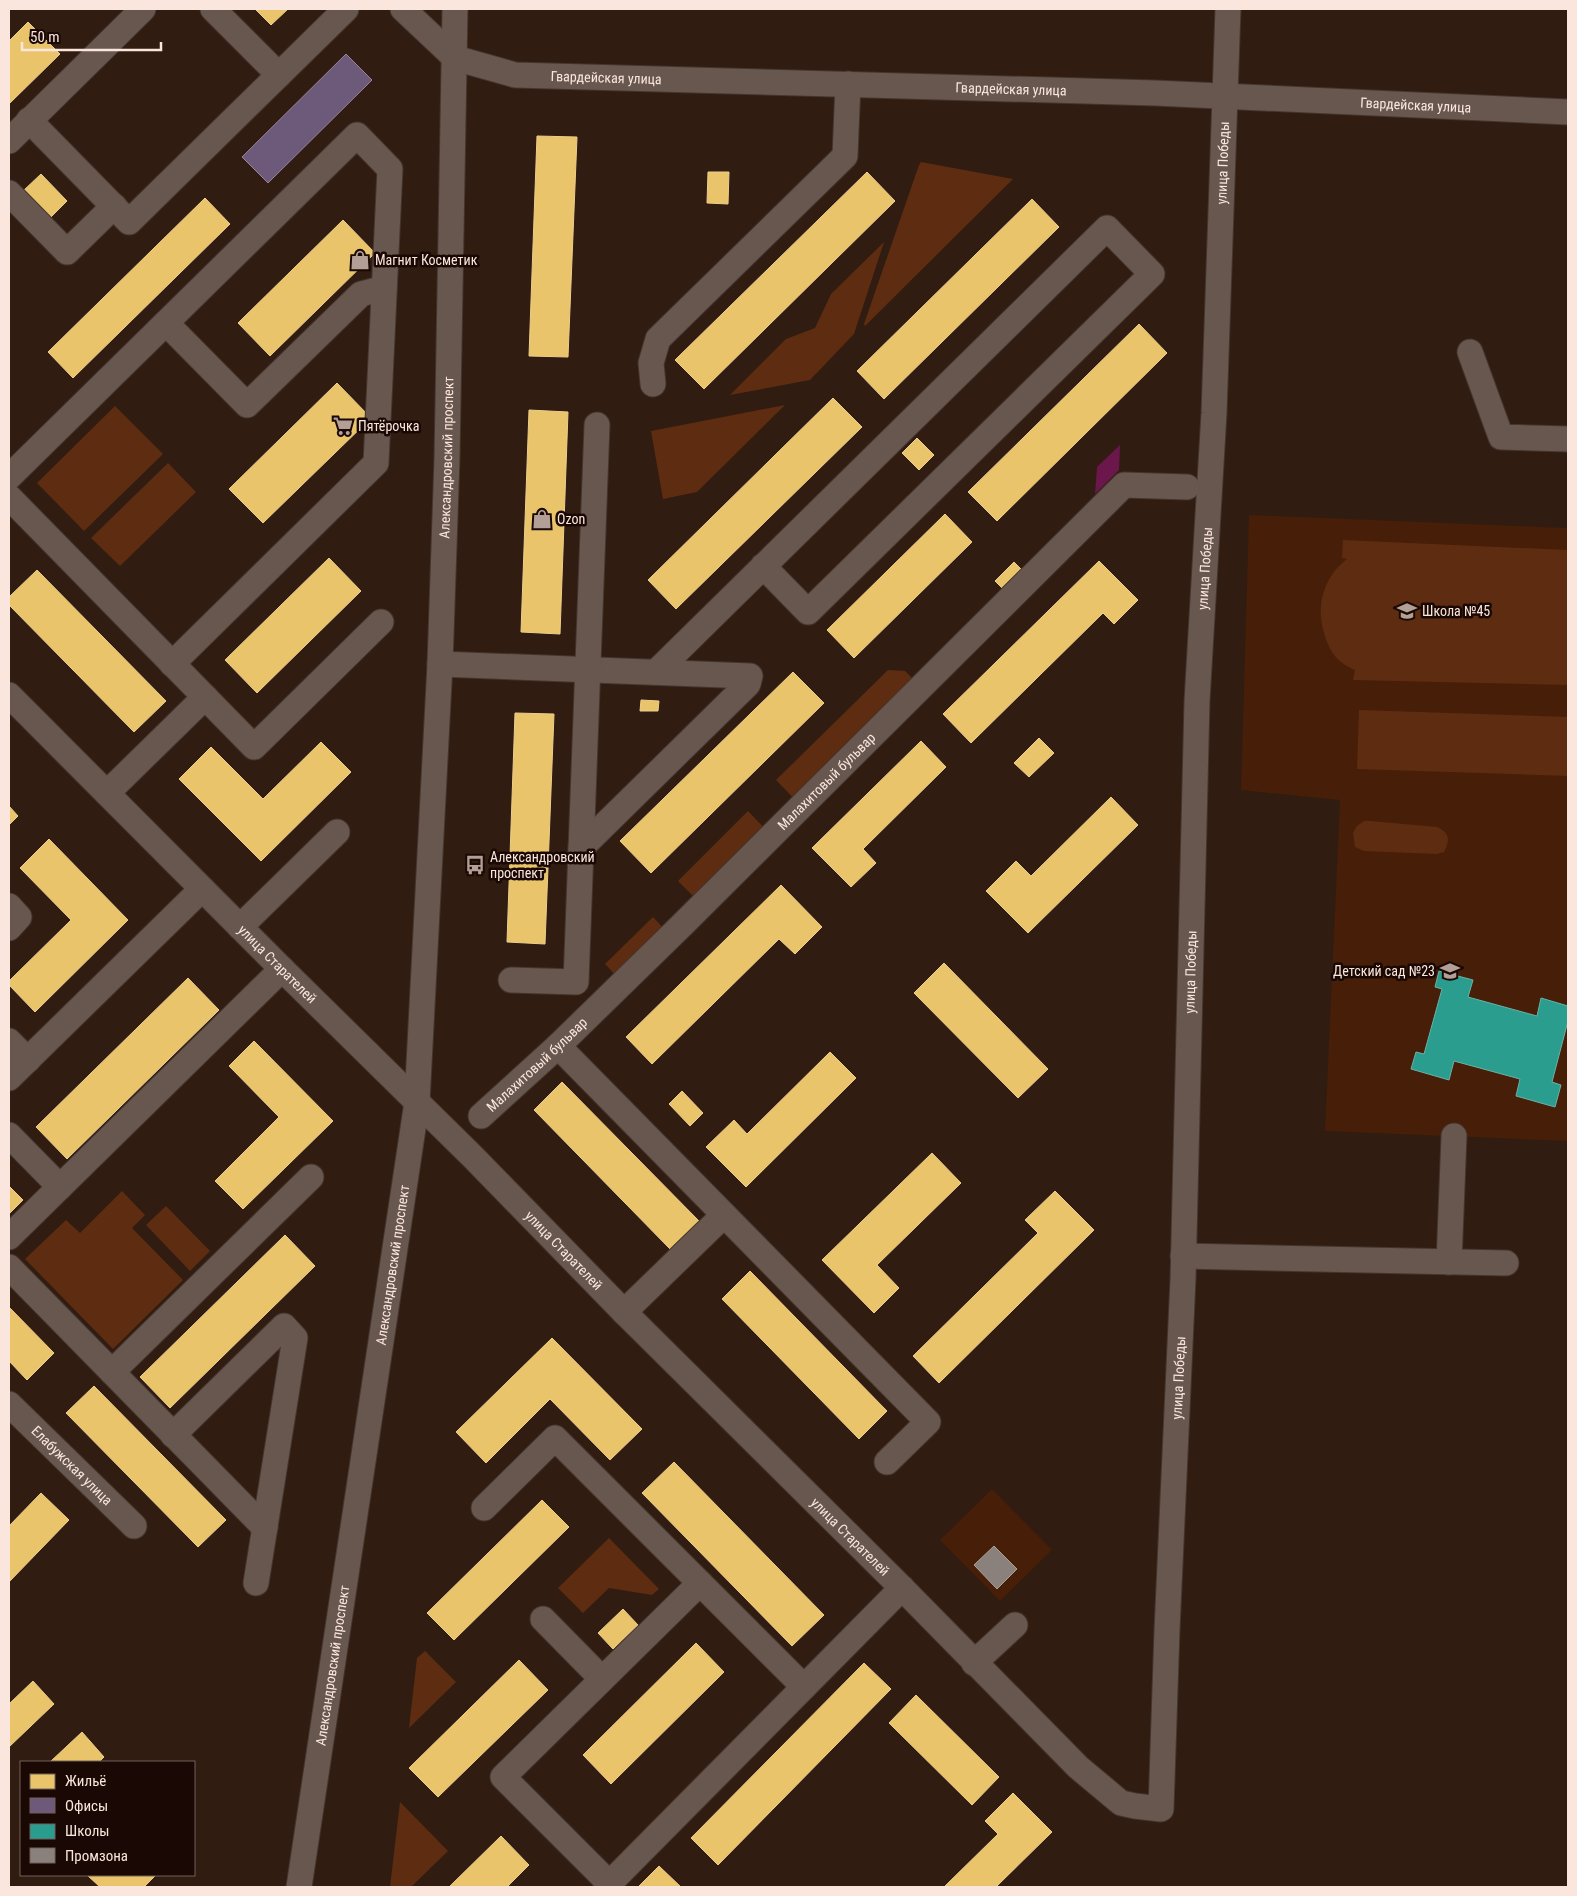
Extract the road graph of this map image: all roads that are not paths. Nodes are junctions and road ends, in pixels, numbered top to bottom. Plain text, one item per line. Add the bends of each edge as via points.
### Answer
1 (143, 9) edge
2 (213, 9) edge
3 (346, 9) edge
4 (403, 9) edge
5 (455, 9) edge
6 (1228, 9) edge
7 (455, 58) junction
8 (278, 75) junction
9 (848, 84) junction
10 (1224, 96) junction
11 (1568, 112) edge
12 (29, 120) junction
13 (9, 141) edge
14 (9, 193) edge
15 (114, 206) junction
16 (384, 288) junction
17 (166, 322) junction
18 (1470, 352) dead end
19 (653, 384) dead end
20 (597, 425) dead end
21 (1568, 439) edge
22 (9, 477) edge
23 (1186, 487) dead end
24 (9, 497) edge
25 (763, 566) junction
26 (381, 622) dead end
27 (172, 664) junction
28 (440, 664) junction
29 (588, 669) junction
30 (656, 672) junction
31 (9, 695) edge
32 (205, 697) junction
33 (107, 793) junction
34 (337, 832) dead end
35 (581, 848) junction
36 (202, 889) junction
37 (9, 906) edge
38 (240, 927) junction
39 (9, 928) edge
40 (282, 969) junction
41 (511, 980) dead end
42 (9, 1040) edge
43 (558, 1046) junction
44 (28, 1060) junction
45 (9, 1078) edge
46 (418, 1102) junction
47 (481, 1116) dead end
48 (9, 1135) edge
49 (1454, 1136) dead end
50 (311, 1177) dead end
51 (60, 1187) junction
52 (724, 1215) junction
53 (9, 1238) edge
54 (1183, 1256) junction
55 (1449, 1262) junction
56 (1506, 1263) dead end
57 (9, 1268) edge
58 (624, 1312) junction
59 (112, 1372) junction
60 (9, 1404) edge
61 (173, 1435) junction
62 (887, 1462) dead end
63 (484, 1508) dead end
64 (134, 1526) dead end
65 (265, 1528) junction
66 (256, 1583) dead end
67 (700, 1583) junction
68 (902, 1588) junction
69 (543, 1619) dead end
70 (1015, 1625) dead end
71 (974, 1663) junction
72 (602, 1679) junction
73 (804, 1687) junction
74 (1121, 1803) joint
75 (608, 1886) edge
76 (299, 1887) edge

1 - 12 street
2 - 8 street
3 - 8 street
4 - 7 street
5 - 7 street, Александровский проспект
6 - 10 street, улица Победы
7 - 9 street, Гвардейская улица via 515,75
7 - 28 street, Александровский проспект
8 - 15 street via 129,222
9 - 10 street, Гвардейская улица
9 - 19 street via 845,156 658,340 651,363
10 - 11 street, Гвардейская улица
10 - 54 street, улица Победы via 1214,413 1197,702
12 - 13 street
12 - 15 street
14 - 15 street via 67,252
16 - 17 street via 361,294 247,405
16 - 17 street via 390,169 356,135
16 - 27 street via 376,463
17 - 22 street
18 - 21 street via 1501,437
20 - 29 street
23 - 43 street, Малахитовый бульвар via 1124,486
24 - 27 street
25 - 25 street via 808,612 1152,274 1107,228
25 - 30 street
26 - 32 street via 254,747
27 - 32 street
28 - 29 street
28 - 46 street, Александровский проспект
29 - 30 street
29 - 35 street
30 - 35 street via 750,676 748,684
31 - 33 street, улица Старателей
32 - 33 street
33 - 36 street, улица Старателей
34 - 38 street
35 - 41 street via 576,982
36 - 38 street, улица Старателей
36 - 44 street
37 - 39 street via 19,917
38 - 40 street, улица Старателей
40 - 46 street, улица Старателей
40 - 51 street
42 - 44 street
43 - 47 street, Малахитовый бульвар
43 - 52 street
44 - 45 street
46 - 58 street, улица Старателей
46 - 76 street, Александровский проспект
48 - 51 street
49 - 55 street
50 - 59 street
51 - 53 street
52 - 58 street
52 - 62 street via 928,1422
54 - 55 street
54 - 74 street, улица Победы via 1161,1809
55 - 56 street
57 - 59 street
58 - 68 street, улица Старателей
59 - 61 street
60 - 64 street, Елабужская улица
61 - 65 street
61 - 65 street via 284,1326 295,1338
63 - 67 street via 554,1438
65 - 66 street
67 - 72 street
67 - 73 street
68 - 71 street, улица Старателей
68 - 73 street
69 - 72 street
70 - 71 street
71 - 74 street, улица Старателей via 1078,1766
72 - 75 street via 502,1777
73 - 75 street

